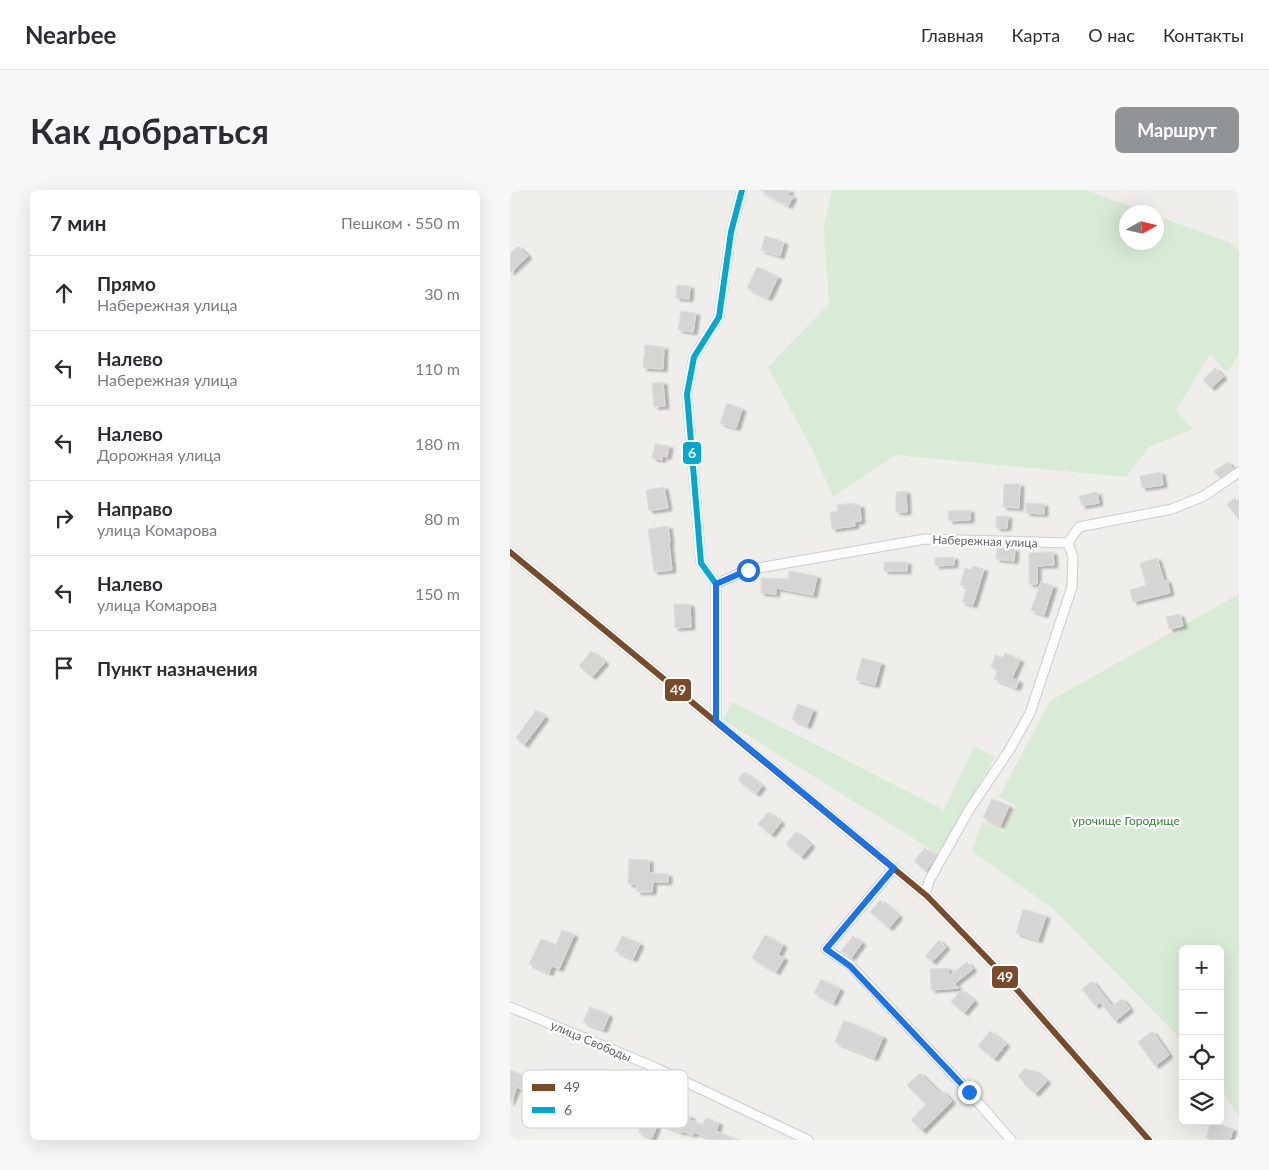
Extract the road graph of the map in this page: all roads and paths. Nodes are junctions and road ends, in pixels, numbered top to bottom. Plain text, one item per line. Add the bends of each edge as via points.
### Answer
1 (742, 190) edge
2 (1239, 472) edge
3 (1068, 543) junction
4 (512, 557) edge
5 (716, 584) junction
6 (716, 721) junction
7 (894, 868) junction
8 (925, 894) junction
9 (510, 1007) edge
10 (660, 1070) edge
11 (688, 1083) edge
12 (808, 1140) edge
13 (1011, 1140) edge
14 (1149, 1140) edge

1 - 5 street via 731,232 720,317 694,357 687,394 701,564
2 - 3 street via 1204,496 1172,509 1079,527
3 - 5 street, Набережная улица via 925,539 748,570
3 - 8 street via 1072,558 1072,587 1030,713 969,810 930,878
4 - 6 street
5 - 6 street
6 - 7 street
7 - 8 street
7 - 13 street via 826,949 850,966
8 - 14 street via 1012,984
9 - 10 street, улица Свободы
11 - 12 street, улица Свободы

